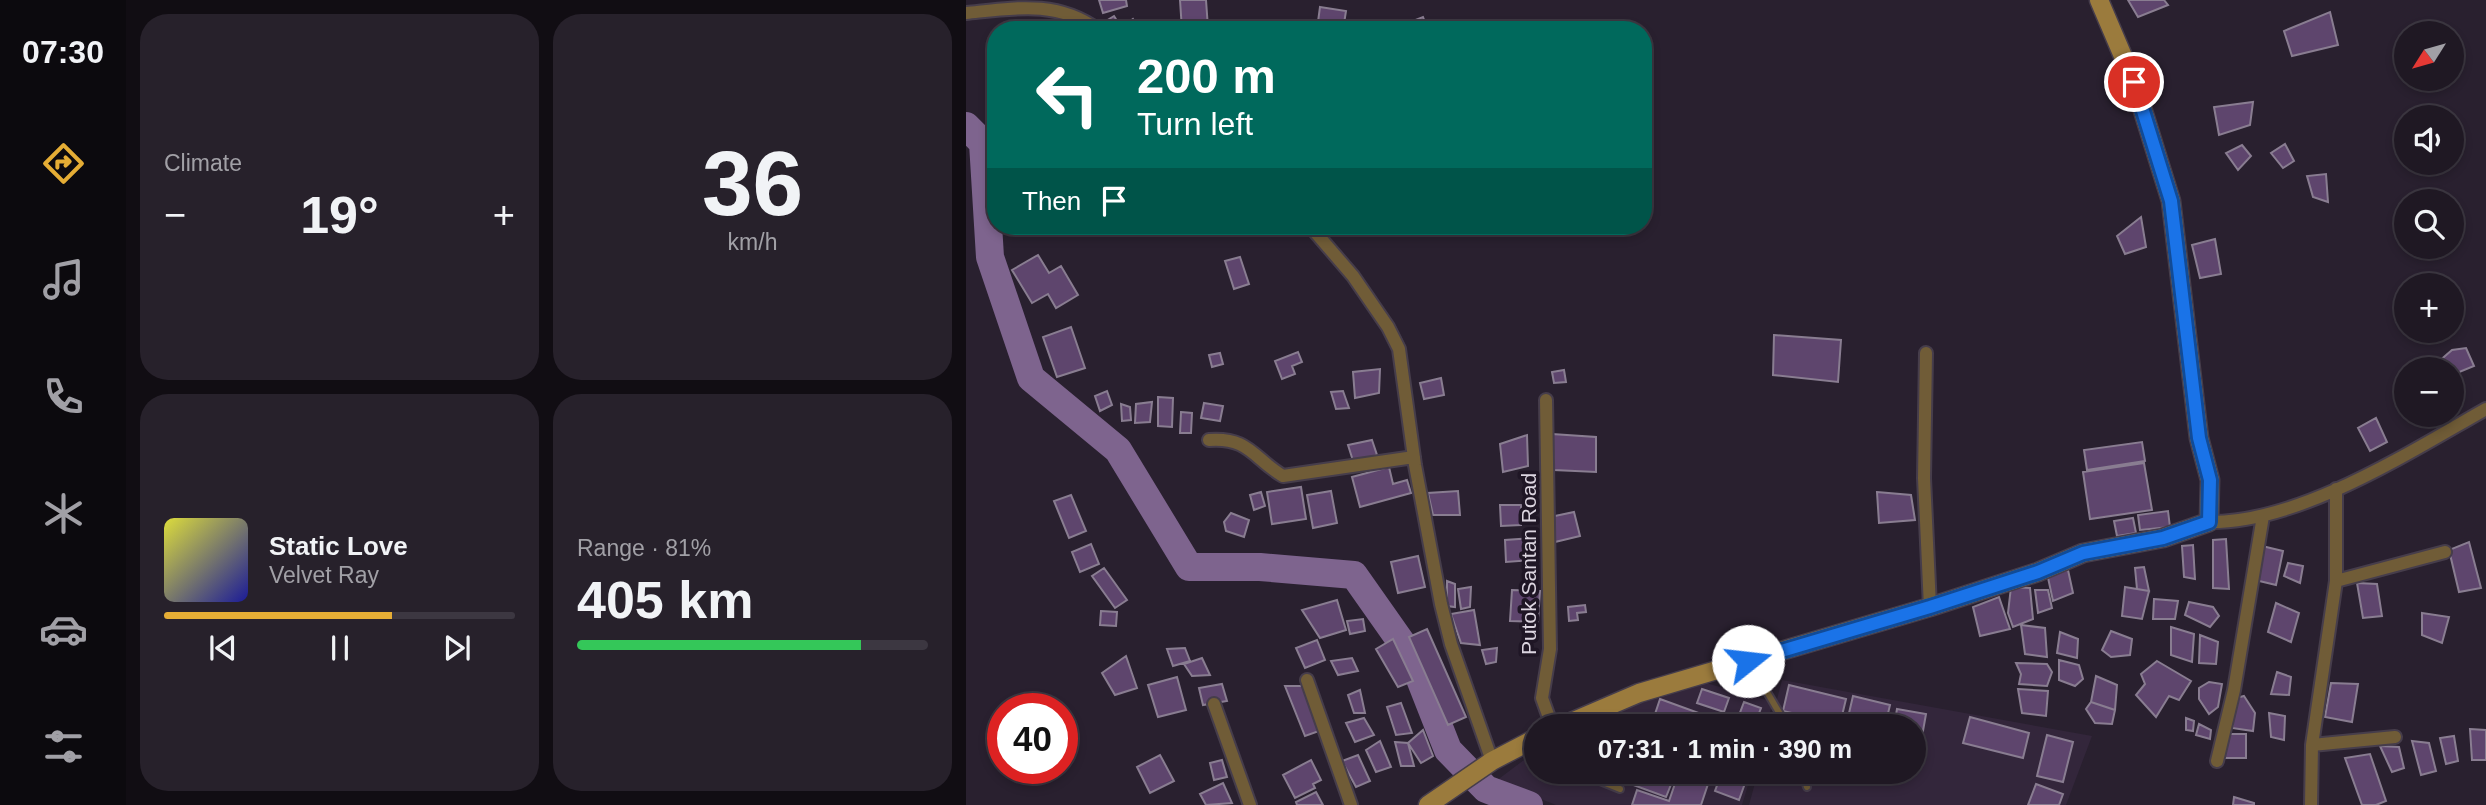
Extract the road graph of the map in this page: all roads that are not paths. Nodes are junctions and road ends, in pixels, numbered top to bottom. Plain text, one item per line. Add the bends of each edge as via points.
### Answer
1 (2099, 0) edge
2 (1007, 4) edge
3 (966, 13) edge
4 (1087, 21) edge
5 (1318, 235) edge
6 (1926, 353) dead end
7 (1546, 400) dead end
8 (2486, 409) edge
9 (1209, 440) dead end
10 (1414, 457) junction
11 (2336, 489) junction
12 (2263, 516) junction
13 (2209, 522) junction
14 (2445, 552) dead end
15 (2336, 581) junction
16 (1930, 607) junction
17 (1724, 668) junction
18 (1307, 680) dead end
19 (1214, 704) dead end
20 (1548, 714) edge
21 (1589, 714) edge
22 (1780, 714) edge
23 (2395, 737) dead end
24 (1524, 743) edge
25 (2312, 745) junction
26 (1516, 747) junction
27 (1524, 750) edge
28 (1492, 761) junction
29 (2217, 761) dead end
30 (1608, 784) edge
31 (1806, 784) edge
32 (1807, 787) dead end
33 (1620, 789) dead end
34 (1250, 805) edge
35 (1351, 805) edge
36 (1429, 805) edge
37 (2311, 805) edge

1 - 13 street via 2134,82 2171,201 2199,438 2210,480
2 - 3 street
2 - 4 street via 1058,8
5 - 10 street via 1353,276 1399,349
6 - 16 street via 1924,478
7 - 20 street, Putok Santan Road via 1550,649 1542,698
8 - 11 street
9 - 10 street via 1230,438 1243,443 1283,475
10 - 28 street via 1451,644
11 - 12 street
11 - 15 street
12 - 13 street
12 - 29 street via 2234,690
13 - 16 street via 2163,538 2083,553
14 - 15 street
15 - 25 street
16 - 17 street
17 - 21 street via 1639,692
17 - 22 lane via 1767,692
18 - 35 street
19 - 34 street
23 - 25 street
24 - 26 street
25 - 37 street
26 - 27 lane
26 - 28 street
28 - 36 street
30 - 33 lane
31 - 32 lane

